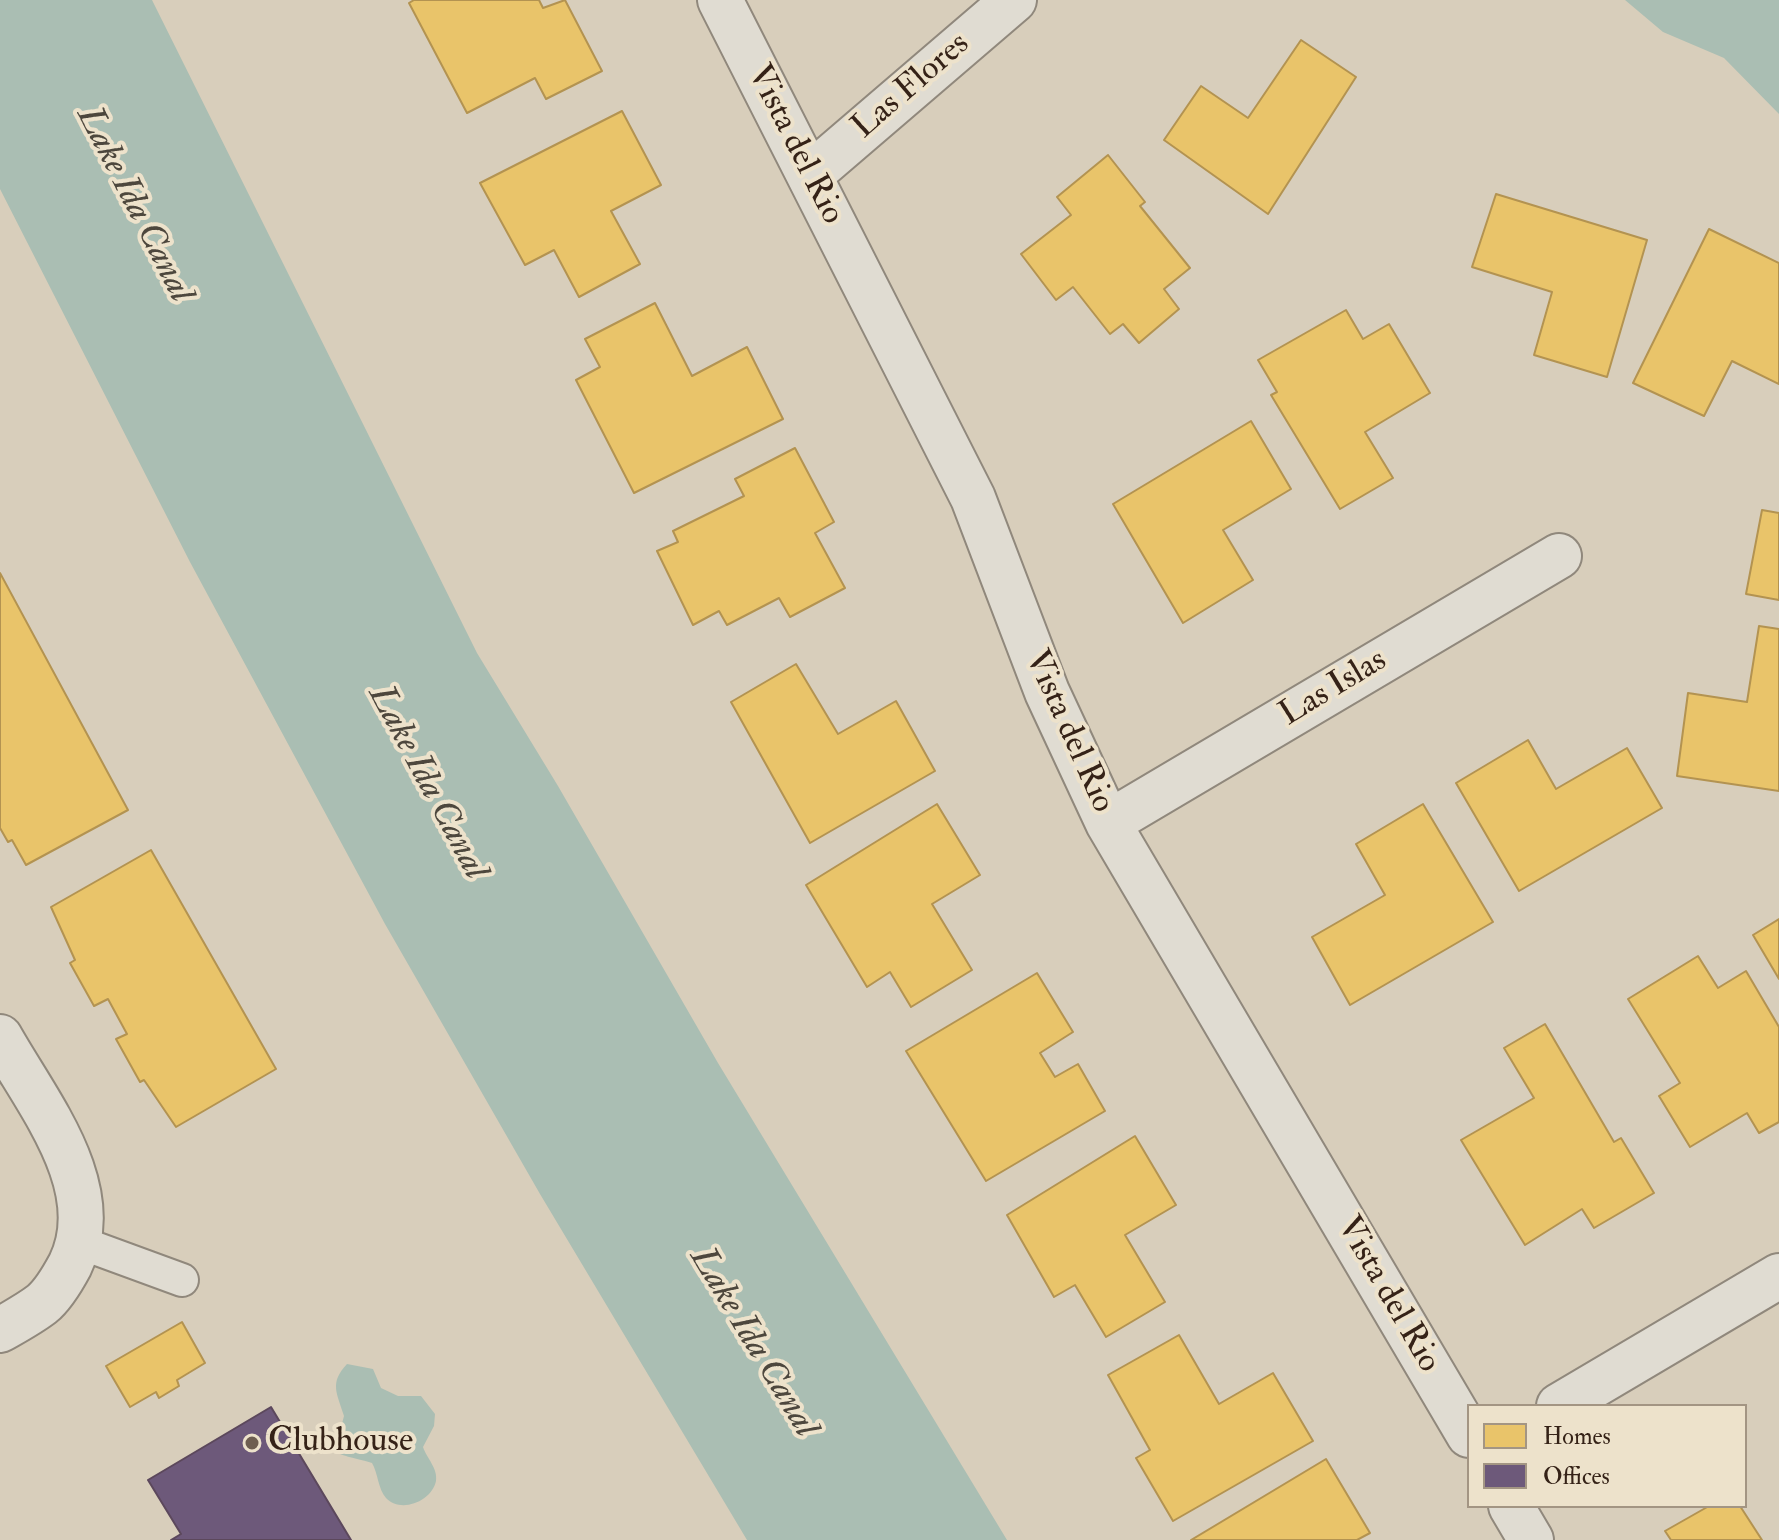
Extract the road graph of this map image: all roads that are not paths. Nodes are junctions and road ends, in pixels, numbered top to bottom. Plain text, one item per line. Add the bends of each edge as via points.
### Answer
1 (720, 0) edge
2 (1014, 0) edge
3 (810, 175) junction
4 (1559, 556) dead end
5 (1108, 823) junction
6 (0, 1037) edge
7 (81, 1243) junction
8 (1779, 1276) edge
9 (182, 1280) dead end
10 (0, 1330) edge
11 (1562, 1404) edge
12 (1467, 1432) edge
13 (1512, 1508) edge
14 (1531, 1540) edge

1 - 3 street, Vista del Rio
2 - 3 street, Las Flores
3 - 5 street, Vista del Rio via 973,498 1047,692
4 - 5 street, Las Islas
5 - 12 street, Vista del Rio
6 - 7 street via 76,1171
7 - 9 lane
7 - 10 street via 44,1303
8 - 11 street
13 - 14 street

